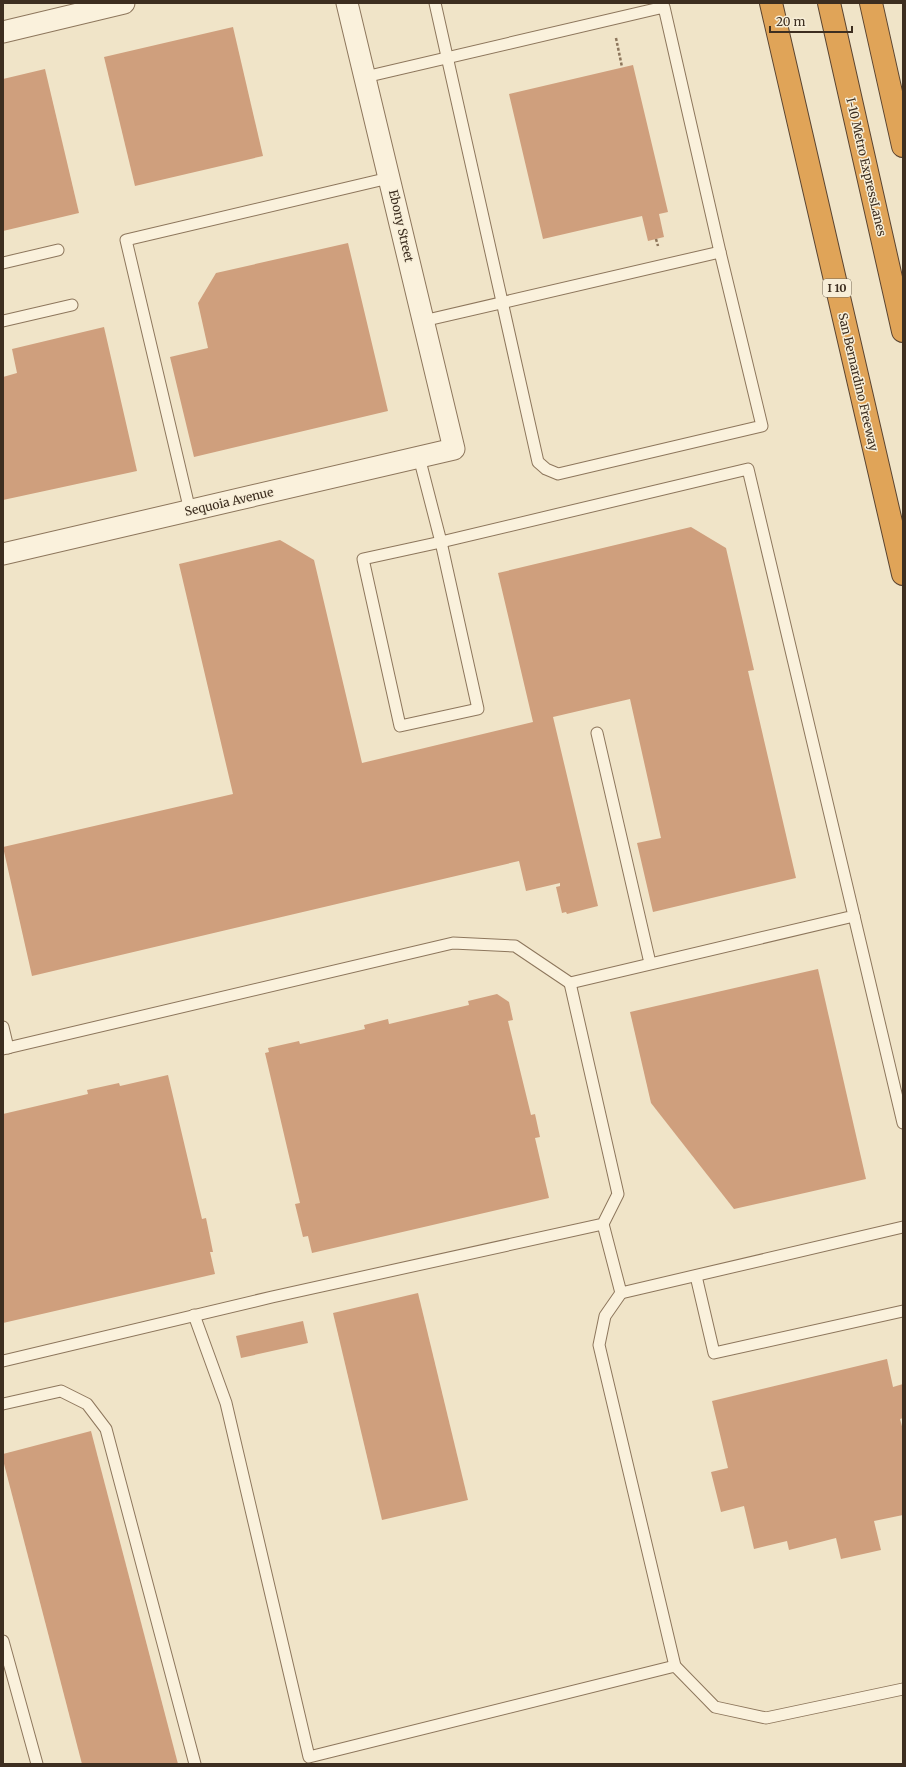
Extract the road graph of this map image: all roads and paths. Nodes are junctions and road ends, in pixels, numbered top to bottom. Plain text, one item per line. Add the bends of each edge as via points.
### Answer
1 (124, 3) edge
2 (347, 3) edge
3 (435, 3) edge
4 (771, 3) edge
5 (829, 3) edge
6 (871, 3) edge
7 (664, 5) edge
8 (3, 32) edge
9 (615, 36) dead end
10 (448, 57) junction
11 (622, 67) dead end
12 (365, 77) junction
13 (903, 146) edge
14 (389, 178) junction
15 (656, 239) dead end
16 (658, 248) dead end
17 (58, 250) dead end
18 (720, 252) junction
19 (3, 263) edge
20 (503, 302) junction
21 (72, 305) dead end
22 (3, 321) edge
23 (423, 321) junction
24 (903, 331) edge
25 (454, 449) joint
26 (419, 457) junction
27 (190, 511) junction
28 (441, 542) junction
29 (3, 554) edge
30 (903, 574) edge
31 (597, 733) dead end
32 (854, 916) junction
33 (650, 963) junction
34 (570, 983) junction
35 (3, 1027) edge
36 (6, 1049) edge
37 (903, 1123) edge
38 (603, 1224) junction
39 (903, 1227) edge
40 (696, 1276) junction
41 (621, 1293) junction
42 (903, 1311) edge
43 (194, 1315) junction
44 (3, 1362) edge
45 (3, 1404) edge
46 (3, 1641) edge
47 (675, 1666) junction
48 (903, 1689) edge
49 (37, 1764) edge
50 (195, 1764) edge

1 - 8 street
2 - 12 street, Ebony Street
3 - 10 lane
4 - 30 highway, San Bernardino Freeway / I 10
5 - 24 highway, I-10 Metro ExpressLanes
6 - 13 highway
7 - 10 lane
7 - 18 lane
9 - 11 path
10 - 12 lane
10 - 20 lane
12 - 14 street, Ebony Street
14 - 23 street, Ebony Street
14 - 27 lane via 126,240
15 - 16 path
17 - 19 lane
18 - 20 lane
18 - 20 lane via 762,426 558,474 546,470 538,462
20 - 23 lane
21 - 22 lane
23 - 25 street, Ebony Street
25 - 26 street, Sequoia Avenue
26 - 27 street, Sequoia Avenue
26 - 28 lane
27 - 29 street, Sequoia Avenue
28 - 28 lane via 363,559 400,726 478,709
28 - 32 lane via 748,470
31 - 33 lane
32 - 33 lane
32 - 37 lane
33 - 34 lane
34 - 36 lane via 515,946 453,943
34 - 38 lane via 618,1194
35 - 36 lane
38 - 41 lane
38 - 43 lane
39 - 40 lane
40 - 41 lane
40 - 42 lane via 714,1353
41 - 47 lane via 605,1316 599,1344
43 - 44 lane
43 - 47 lane via 226,1403 309,1757
45 - 50 lane via 61,1391 87,1404 106,1429
46 - 49 lane
47 - 48 lane via 715,1707 766,1718

